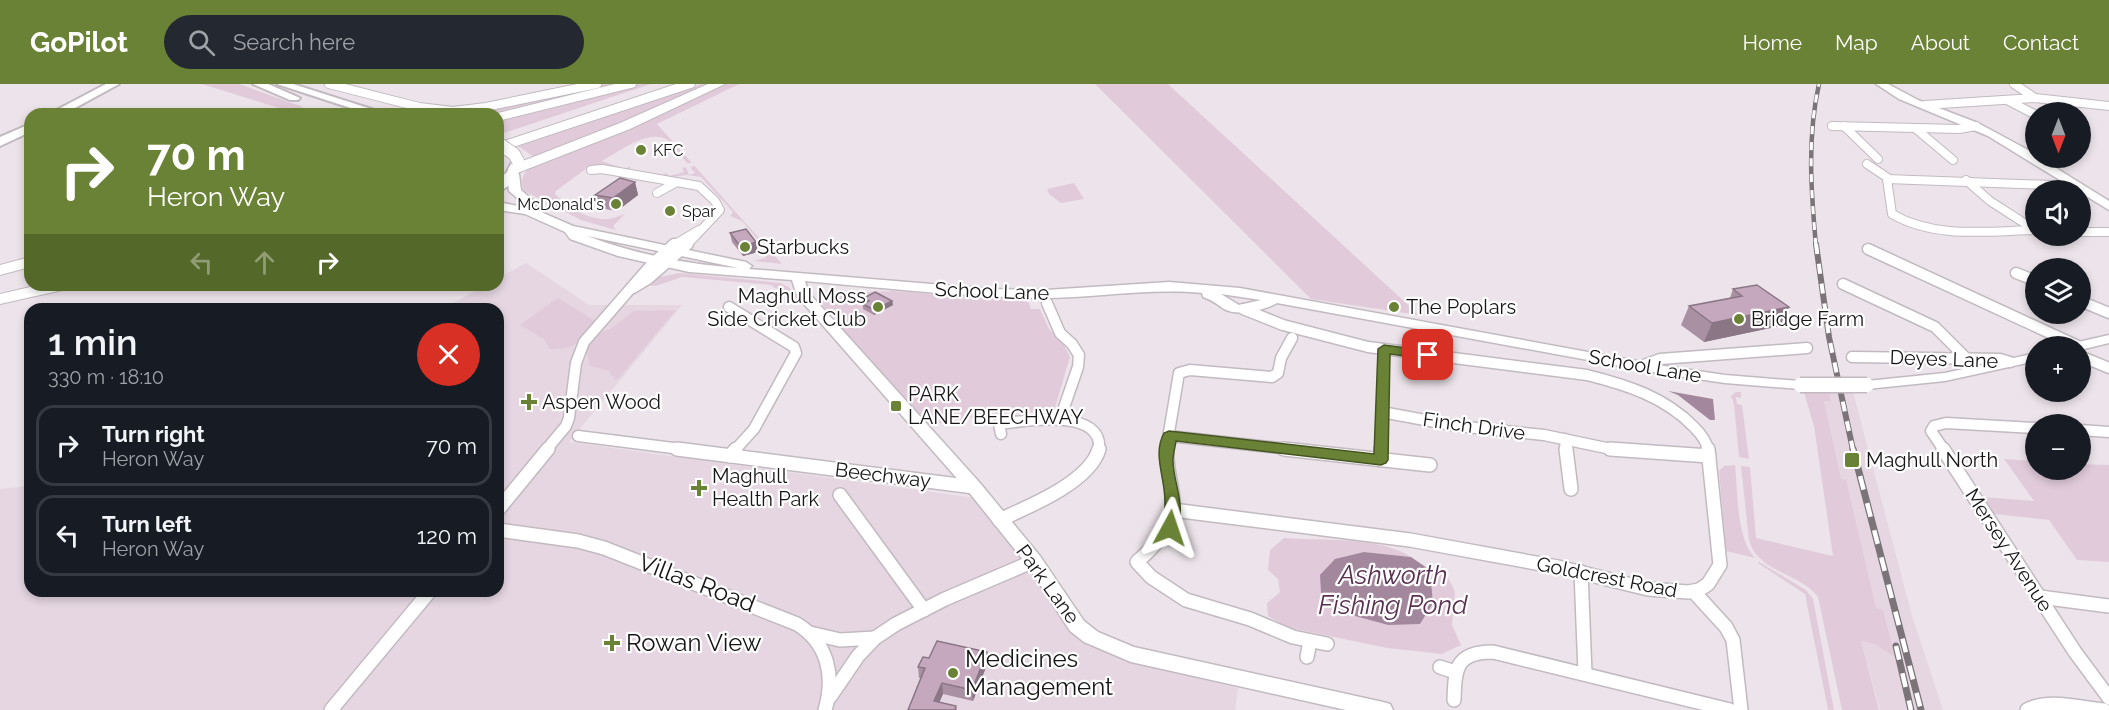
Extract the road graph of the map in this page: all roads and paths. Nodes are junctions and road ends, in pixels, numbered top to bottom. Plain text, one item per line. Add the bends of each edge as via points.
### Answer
1 (114, 84) edge
2 (258, 84) edge
3 (282, 84) edge
4 (329, 84) edge
5 (597, 84) edge
6 (630, 84) edge
7 (667, 84) edge
8 (690, 84) edge
9 (719, 84) edge
10 (1881, 84) edge
11 (2014, 84) edge
12 (2035, 98) junction
13 (2006, 100) junction
14 (1925, 105) junction
15 (2109, 106) edge
16 (67, 108) edge
17 (329, 108) edge
18 (361, 108) edge
19 (433, 108) edge
20 (479, 108) edge
21 (2025, 110) edge
22 (504, 116) edge
23 (1832, 126) dead end
24 (1844, 126) junction
25 (1976, 126) junction
26 (1915, 128) junction
27 (24, 130) edge
28 (504, 140) edge
29 (0, 142) edge
30 (504, 146) edge
31 (504, 146) edge
32 (1860, 153) dead end
33 (1952, 157) dead end
34 (1867, 164) dead end
35 (515, 168) junction
36 (591, 170) dead end
37 (1888, 178) junction
38 (504, 180) edge
39 (1966, 180) junction
40 (2066, 180) edge
41 (675, 183) junction
42 (2025, 183) edge
43 (657, 193) dead end
44 (2091, 195) edge
45 (2109, 206) edge
46 (504, 207) edge
47 (528, 211) junction
48 (569, 229) junction
49 (2091, 232) edge
50 (2109, 232) edge
51 (1868, 249) dead end
52 (666, 257) junction
53 (24, 264) edge
54 (0, 270) edge
55 (2016, 273) dead end
56 (24, 274) edge
57 (796, 277) junction
58 (2025, 277) edge
59 (820, 279) junction
60 (0, 280) edge
61 (24, 283) edge
62 (1844, 284) dead end
63 (0, 289) edge
64 (35, 291) edge
65 (1859, 291) junction
66 (1847, 297) dead end
67 (0, 299) edge
68 (810, 301) junction
69 (1047, 303) dead end
70 (1251, 303) junction
71 (2091, 306) edge
72 (729, 307) dead end
73 (2109, 313) edge
74 (2057, 336) edge
75 (1292, 338) dead end
76 (2109, 339) edge
77 (2091, 343) edge
78 (1807, 348) dead end
79 (1384, 349) junction
80 (1852, 357) dead end
81 (1689, 358) junction
82 (1966, 358) junction
83 (2025, 359) edge
84 (2091, 361) edge
85 (2010, 362) junction
86 (1641, 366) junction
87 (2109, 368) edge
88 (1705, 376) junction
89 (1383, 412) junction
90 (1060, 419) junction
91 (2025, 427) edge
92 (2091, 431) edge
93 (2109, 432) edge
94 (1001, 434) dead end
95 (578, 436) dead end
96 (1169, 436) junction
97 (1565, 439) junction
98 (730, 456) junction
99 (1709, 456) junction
100 (1381, 460) junction
101 (1430, 465) dead end
102 (974, 487) junction
103 (1571, 489) dead end
104 (840, 495) dead end
105 (504, 503) edge
106 (1173, 510) junction
107 (999, 520) junction
108 (504, 531) edge
109 (1034, 561) junction
110 (1581, 572) junction
111 (1694, 592) junction
112 (425, 597) edge
113 (2040, 597) junction
114 (2109, 606) edge
115 (924, 610) junction
116 (810, 633) junction
117 (875, 638) junction
118 (1310, 641) junction
119 (1327, 644) dead end
120 (1307, 657) dead end
121 (1440, 667) dead end
122 (1455, 672) junction
123 (1585, 673) junction
124 (2109, 698) edge
125 (1454, 700) dead end
126 (826, 705) edge
127 (331, 710) edge
128 (1383, 710) edge
129 (1730, 710) edge
130 (1742, 710) edge
131 (2027, 710) edge
132 (2104, 710) edge

1 - 16 main road
2 - 17 main road
3 - 18 main road
4 - 19 street
5 - 20 street
6 - 22 highway
7 - 28 highway
8 - 31 highway
9 - 35 highway via 625,126
10 - 14 street
11 - 12 street
12 - 13 street
12 - 15 street
13 - 14 street
13 - 21 street
14 - 25 street
23 - 24 street
24 - 26 street
24 - 32 street via 1875,156
25 - 26 street
25 - 40 street
26 - 33 street
27 - 29 main road
30 - 35 main road, bridge via 514,154
34 - 37 street
35 - 38 main road
35 - 47 street via 515,191 530,203
36 - 41 street
37 - 39 street
37 - 39 street via 1891,212 1910,224 1939,230 2036,230 1990,201
39 - 42 street
41 - 43 street
41 - 52 street via 699,186 720,210
44 - 45 street
46 - 47 street
47 - 48 street
48 - 52 street, School Lane via 592,232
48 - 52 street, School Lane via 574,236 618,252
49 - 50 street
51 - 74 street
52 - 57 street, School Lane
52 - 57 street, School Lane via 740,274
52 - 105 street via 628,292 581,346 573,376 571,417
53 - 54 highway
55 - 58 street
56 - 60 highway
57 - 59 street, School Lane
57 - 68 street, Park Lane
59 - 68 street
59 - 70 street, School Lane via 1025,294 1169,286 1229,296 1229,306
61 - 63 highway
62 - 65 street
64 - 67 highway
65 - 66 street
65 - 82 street via 1935,327
68 - 102 street, Park Lane
69 - 90 street via 1060,333 1079,355
70 - 79 street, Goldcrest Road via 1267,321 1324,338
70 - 86 street, School Lane via 1282,301
71 - 73 street
72 - 98 street via 794,347 796,353 754,429
75 - 96 street via 1278,373 1272,377 1181,372
76 - 77 street
78 - 81 street
79 - 89 street
79 - 99 street, Goldcrest Road via 1615,382 1647,394 1681,415 1703,438
80 - 82 street, Deyes Lane
81 - 86 street via 1660,359
81 - 88 street
82 - 85 street, Deyes Lane
83 - 85 street, Deyes Lane
84 - 87 street
85 - 88 street, School Lane, bridge via 1945,376 1866,385 1800,385
86 - 88 street, School Lane
89 - 97 street, Finch Drive
89 - 100 street
90 - 94 street via 999,424
90 - 107 street via 1093,432 1099,441 1098,454 1066,484
91 - 113 street, Mersey Avenue via 1946,423 1931,431
92 - 93 street
95 - 98 street, Beechway
96 - 100 street
96 - 106 street via 1166,462
97 - 99 street, Finch Drive via 1611,449
97 - 103 street
98 - 102 street, Beechway
99 - 111 street, Goldcrest Road via 1720,565 1711,583
100 - 101 street
102 - 107 street, Park Lane
104 - 115 street
106 - 110 street, Goldcrest Road via 1445,545
106 - 118 street via 1170,528 1137,562 1151,577 1186,600
107 - 109 street, Park Lane
108 - 116 street, Villas Road via 604,548 775,614
109 - 115 street
109 - 128 street, Park Lane via 1077,626 1109,646 1168,663
110 - 111 street, Goldcrest Road via 1637,586
110 - 123 street
111 - 130 street via 1730,634
112 - 127 street
113 - 114 street
113 - 124 street, Mersey Avenue
115 - 117 street
116 - 117 street via 840,640
116 - 126 street, Villas Road via 828,662
117 - 126 street via 852,663
118 - 119 street
118 - 120 street
121 - 122 street
122 - 123 street via 1467,656 1493,652
122 - 125 street
123 - 129 street via 1604,681
131 - 132 street via 2044,705

